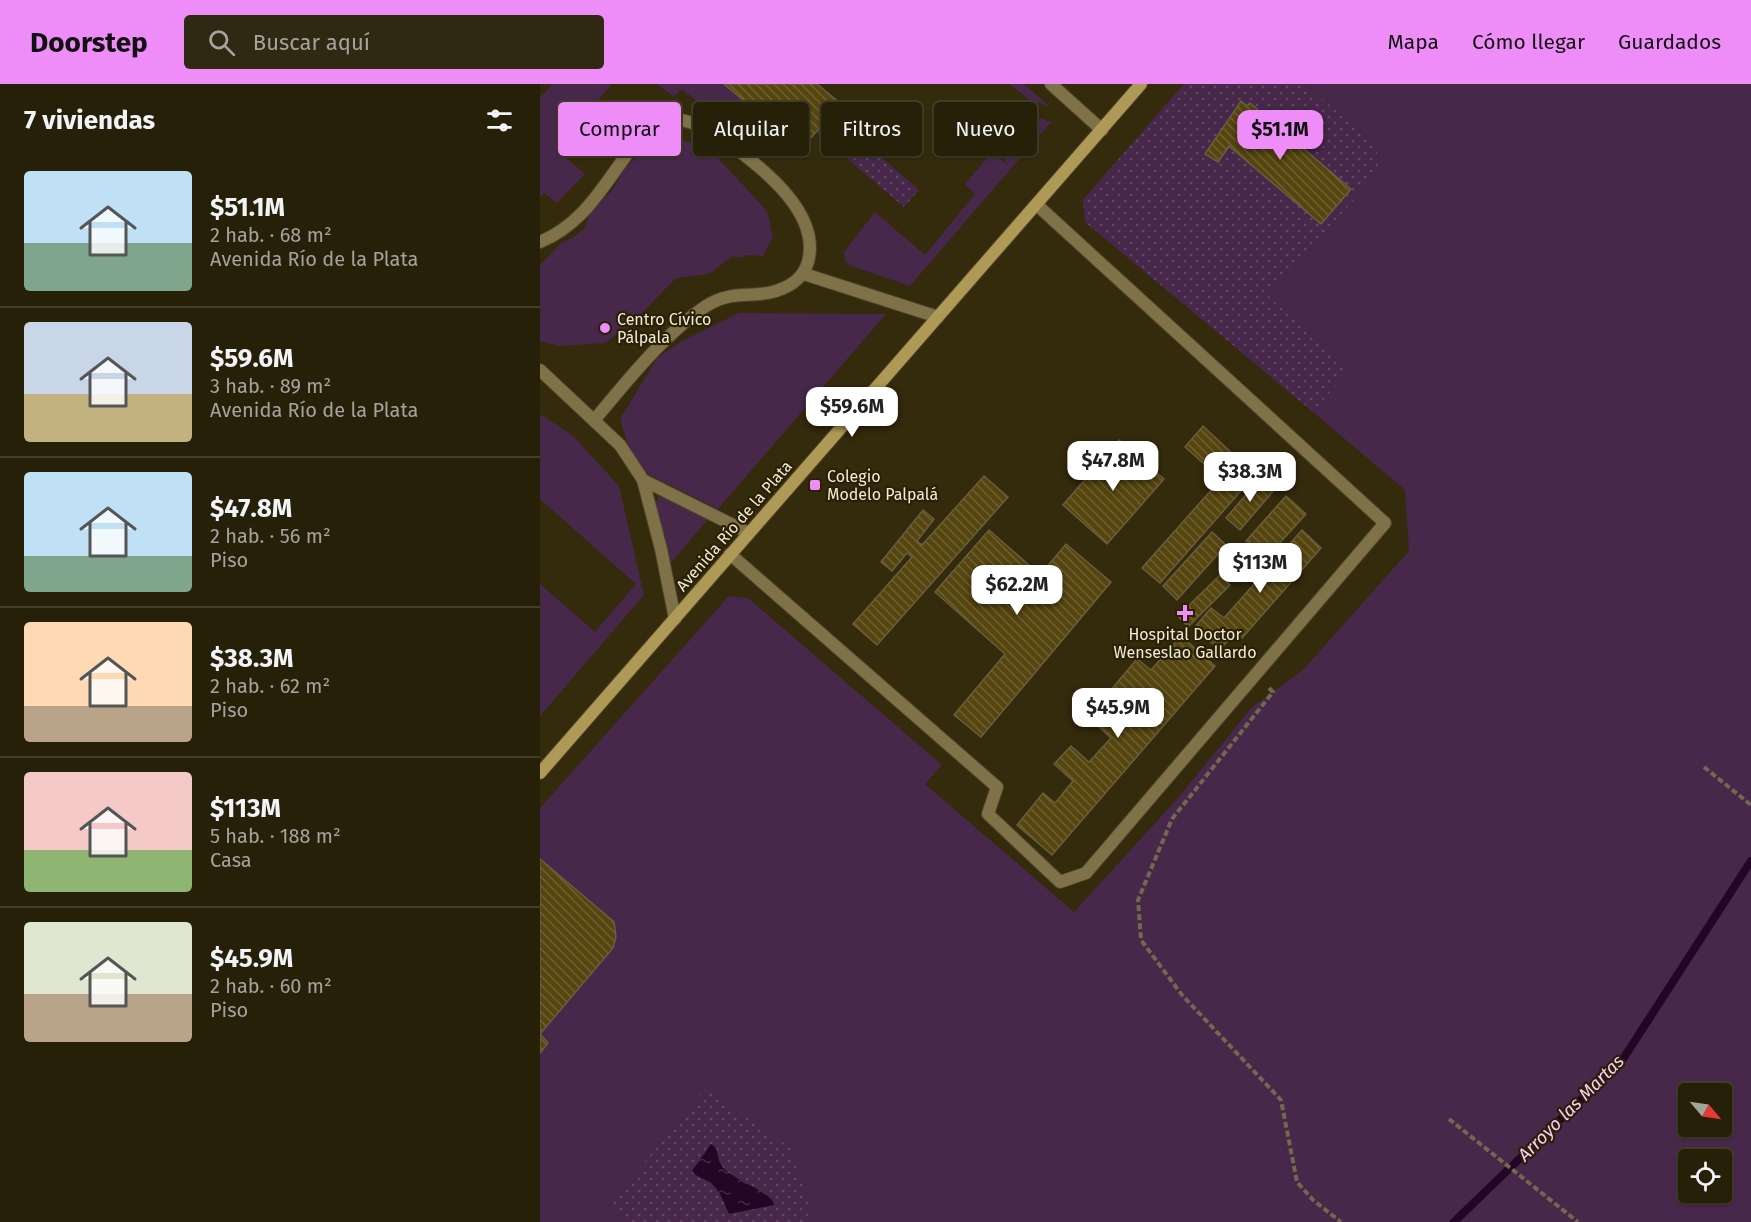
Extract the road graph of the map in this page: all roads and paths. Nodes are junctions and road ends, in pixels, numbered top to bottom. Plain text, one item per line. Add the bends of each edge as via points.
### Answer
1 (1051, 84) edge
2 (1141, 84) edge
3 (1102, 130) junction
4 (1037, 205) junction
5 (540, 242) edge
6 (804, 274) junction
7 (938, 318) junction
8 (540, 370) edge
9 (595, 419) junction
10 (643, 480) junction
11 (749, 533) junction
12 (730, 554) junction
13 (675, 619) junction
14 (1256, 674) junction
15 (1704, 767) dead end
16 (540, 772) edge
17 (1751, 805) edge
18 (1449, 1119) dead end
19 (1341, 1222) edge
20 (1578, 1222) edge

1 - 3 street
2 - 3 main road, Avenida Río de la Plata
3 - 4 main road, Avenida Río de la Plata
4 - 7 main road, Avenida Río de la Plata
4 - 14 street via 1384,523
5 - 6 street via 561,233 592,203 641,134 656,123 678,118 726,142 756,164 783,192 810,236
6 - 7 street
6 - 9 street via 775,292 734,295 708,306 659,344
7 - 11 main road, Avenida Río de la Plata
8 - 9 street
9 - 10 street via 620,444
10 - 11 street
10 - 13 street via 662,549
11 - 12 main road, Avenida Río de la Plata
12 - 13 main road, Avenida Río de la Plata
12 - 14 street via 997,787 988,814 1060,882 1086,873
13 - 16 main road, Avenida Río de la Plata
14 - 19 path via 1273,692 1172,819 1138,900 1141,940 1182,995 1281,1100 1297,1182
15 - 17 path
18 - 20 path

